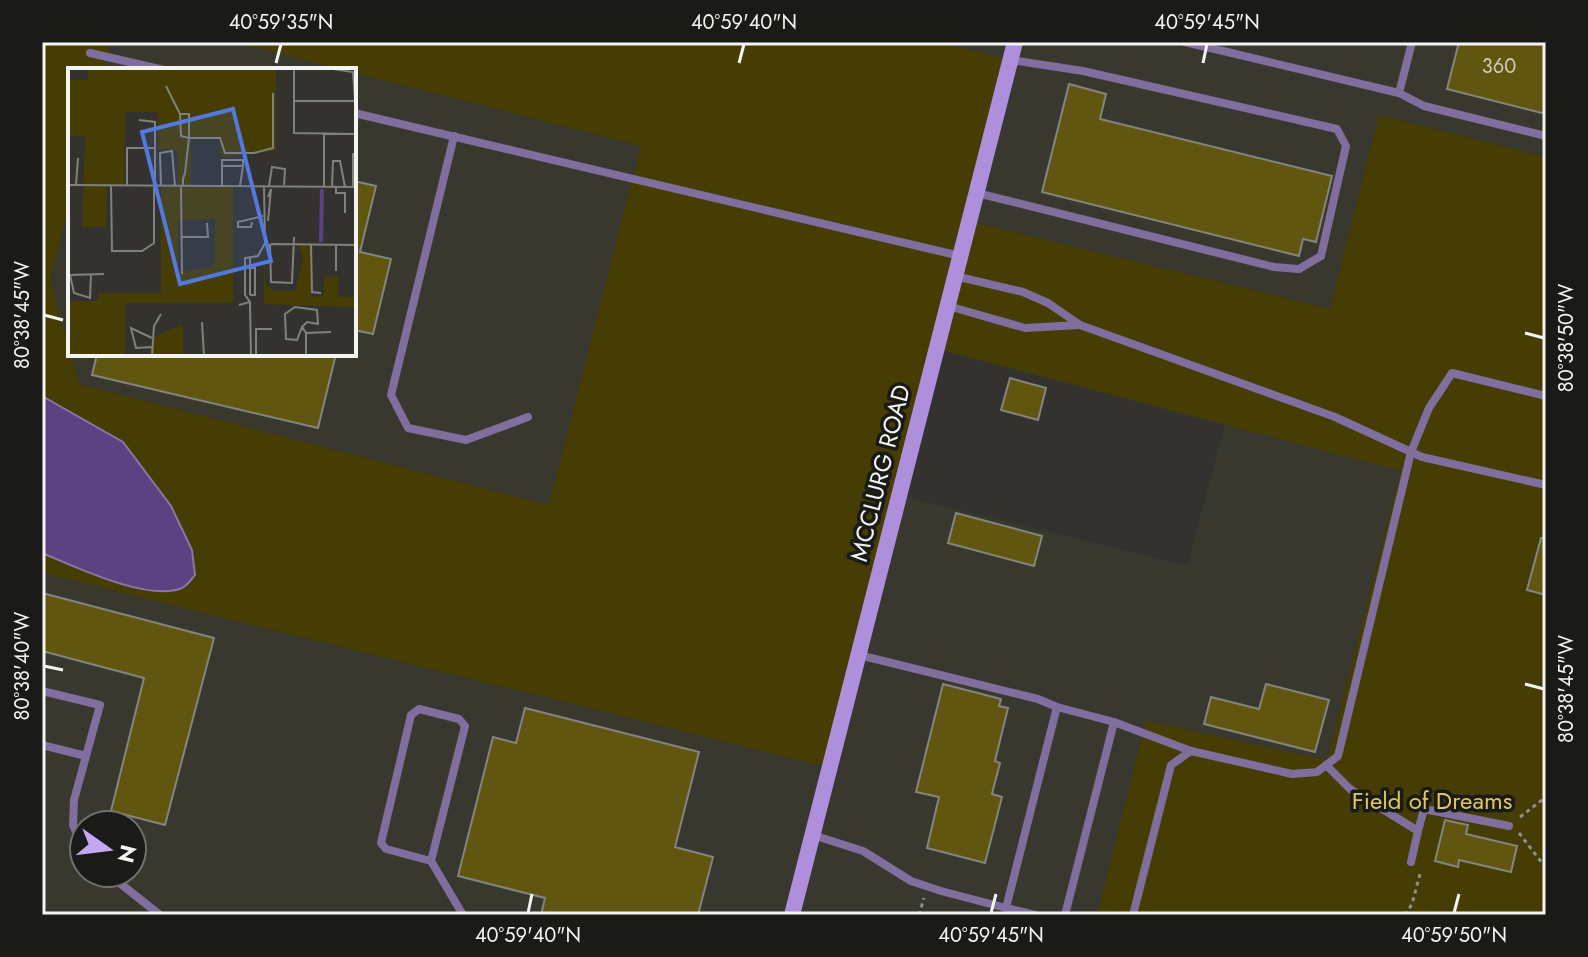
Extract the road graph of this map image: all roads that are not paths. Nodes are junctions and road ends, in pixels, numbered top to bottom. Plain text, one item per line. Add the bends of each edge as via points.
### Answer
1 (1015, 42) edge
2 (1185, 42) edge
3 (1412, 42) edge
4 (90, 53) dead end
5 (1010, 60) junction
6 (155, 68) edge
7 (1399, 93) junction
8 (356, 113) edge
9 (454, 136) junction
10 (1546, 136) edge
11 (977, 193) junction
12 (960, 256) junction
13 (955, 276) junction
14 (948, 306) junction
15 (1080, 325) junction
16 (1546, 396) edge
17 (528, 417) dead end
18 (1411, 452) junction
19 (1546, 485) edge
20 (859, 655) junction
21 (42, 691) edge
22 (1057, 707) junction
23 (1114, 722) junction
24 (42, 745) edge
25 (1191, 751) junction
26 (86, 756) junction
27 (1326, 765) junction
28 (74, 809) edge
29 (1509, 826) road end
30 (1418, 831) junction
31 (812, 835) junction
32 (431, 861) junction
33 (1411, 862) road end
34 (127, 889) edge
35 (1006, 908) junction
36 (160, 915) edge
37 (463, 915) edge
38 (792, 915) edge
39 (1035, 915) edge
40 (1065, 915) edge
41 (1133, 915) edge

1 - 5 street, MCCLURG ROAD
2 - 7 lane
3 - 7 lane
4 - 6 lane
5 - 11 street, MCCLURG ROAD
5 - 11 lane via 1083,71 1337,129 1346,146 1321,256 1299,269 1274,267
7 - 10 lane via 1424,106
8 - 9 lane
9 - 12 lane
9 - 17 lane via 391,395 408,428 466,440
11 - 12 street, MCCLURG ROAD
12 - 13 street, MCCLURG ROAD
13 - 14 street, MCCLURG ROAD
13 - 15 lane via 1023,292
14 - 15 lane via 1025,328
14 - 20 street, MCCLURG ROAD
15 - 18 lane via 1335,417
16 - 18 lane via 1452,373 1429,408
18 - 19 lane
18 - 27 lane via 1338,756
20 - 22 lane
20 - 31 street, MCCLURG ROAD
21 - 26 lane via 100,705
22 - 23 lane
22 - 35 lane
23 - 25 lane
23 - 40 lane
24 - 26 lane
25 - 27 lane via 1292,774 1317,772
25 - 41 lane via 1171,765
26 - 28 lane
27 - 30 lane via 1350,789
29 - 30 lane via 1424,809
30 - 33 lane
31 - 35 lane via 863,851 911,881
31 - 38 street, MCCLURG ROAD
32 - 32 lane via 465,726 459,719 419,709 411,715 381,843
32 - 37 lane
34 - 36 lane
35 - 39 lane

